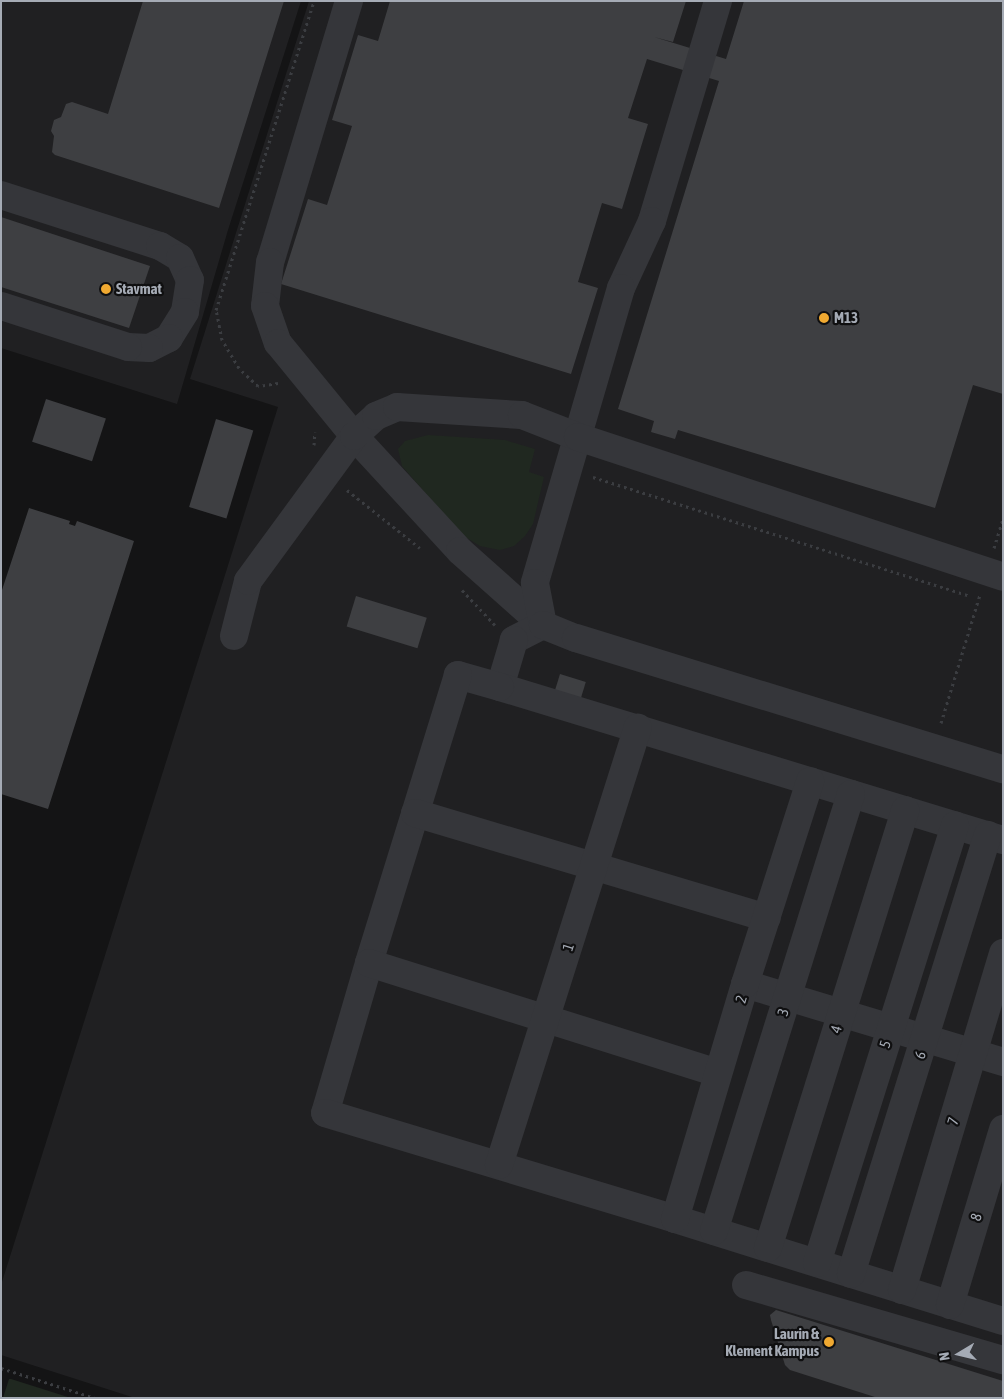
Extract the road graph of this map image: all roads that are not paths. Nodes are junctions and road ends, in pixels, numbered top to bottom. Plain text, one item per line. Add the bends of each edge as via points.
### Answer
1 (349, 1) edge
2 (718, 1) edge
3 (1, 195) edge
4 (1, 306) edge
5 (354, 436) junction
6 (578, 437) junction
7 (995, 574) edge
8 (543, 625) junction
9 (234, 636) dead end
10 (500, 686) junction
11 (638, 728) junction
12 (1003, 769) edge
13 (810, 781) junction
14 (851, 794) junction
15 (905, 810) junction
16 (415, 813) junction
17 (956, 825) junction
18 (995, 838) edge
19 (594, 866) junction
20 (767, 918) junction
21 (1003, 953) edge
22 (369, 963) junction
23 (745, 984) junction
24 (787, 997) junction
25 (841, 1014) junction
26 (545, 1019) junction
27 (890, 1028) junction
28 (926, 1039) junction
29 (973, 1053) junction
30 (1003, 1062) edge
31 (718, 1074) junction
32 (1003, 1129) edge
33 (498, 1165) junction
34 (674, 1219) junction
35 (714, 1231) junction
36 (768, 1248) junction
37 (817, 1263) junction
38 (851, 1274) junction
39 (746, 1285) dead end
40 (902, 1290) junction
41 (950, 1305) junction
42 (1002, 1318) edge
43 (1003, 1360) edge

1 - 5 street via 270,262 265,306 278,344
2 - 6 street via 652,221 621,288
3 - 4 street via 160,246 180,258 190,280 185,312 169,338 149,348 128,347
5 - 6 street via 376,416 397,407 522,415
5 - 8 street via 460,551
5 - 9 street via 248,581
6 - 7 street
6 - 8 street via 535,584
8 - 10 street via 514,640
8 - 12 street via 576,638
10 - 11 street
10 - 16 street via 458,675
11 - 13 street
11 - 19 street, 1
13 - 14 street
13 - 20 street, 2
14 - 15 street
14 - 24 street, 3
15 - 17 street
15 - 25 street, 4
16 - 19 street
16 - 22 street
17 - 18 street
17 - 27 street, 5
18 - 28 street, 6
19 - 20 street
19 - 26 street, 1
20 - 23 street, 2
21 - 29 street, 7
22 - 26 street
22 - 33 street via 326,1113
23 - 24 street
23 - 31 street, 2
24 - 25 street
24 - 35 street, 3
25 - 27 street
25 - 36 street, 4
26 - 31 street
26 - 33 street, 1
27 - 28 street
27 - 37 street, 5
28 - 29 street
28 - 38 street, 6
29 - 30 street
29 - 40 street, 7
31 - 34 street, 2
32 - 41 street, 8
33 - 34 street
34 - 35 street
35 - 36 street
36 - 37 street
37 - 38 street
38 - 40 street
39 - 43 street
40 - 41 street
41 - 42 street

